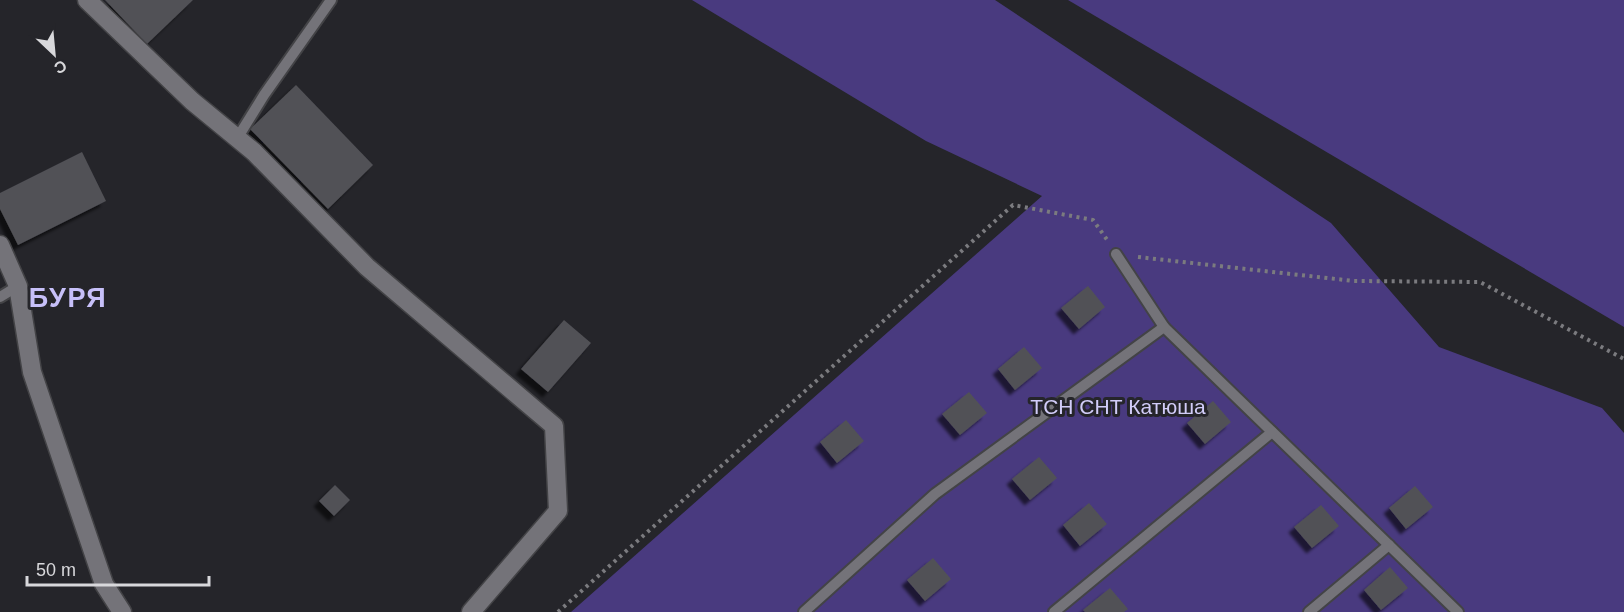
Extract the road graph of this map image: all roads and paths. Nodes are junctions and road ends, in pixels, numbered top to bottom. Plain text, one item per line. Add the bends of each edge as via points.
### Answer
1 (87, 0) edge
2 (331, 0) edge
3 (238, 137) junction
4 (0, 245) edge
5 (1116, 254) junction
6 (18, 286) junction
7 (0, 297) edge
8 (1164, 327) junction
9 (1624, 358) edge
10 (1272, 432) junction
11 (1389, 545) junction
12 (122, 612) edge
13 (471, 612) edge
14 (558, 612) edge
15 (804, 612) edge
16 (1054, 612) edge
17 (1309, 612) edge
18 (1458, 612) edge

1 - 3 street via 192,100
2 - 3 lane
3 - 13 street via 367,267 554,426 558,511
4 - 6 street
5 - 8 lane
5 - 9 path via 1354,281 1480,282
5 - 14 path via 1093,219 1013,206
6 - 7 lane
6 - 12 street via 32,372 104,584
8 - 10 lane
8 - 15 lane via 935,494
10 - 11 lane
10 - 16 lane
11 - 17 lane
11 - 18 lane

